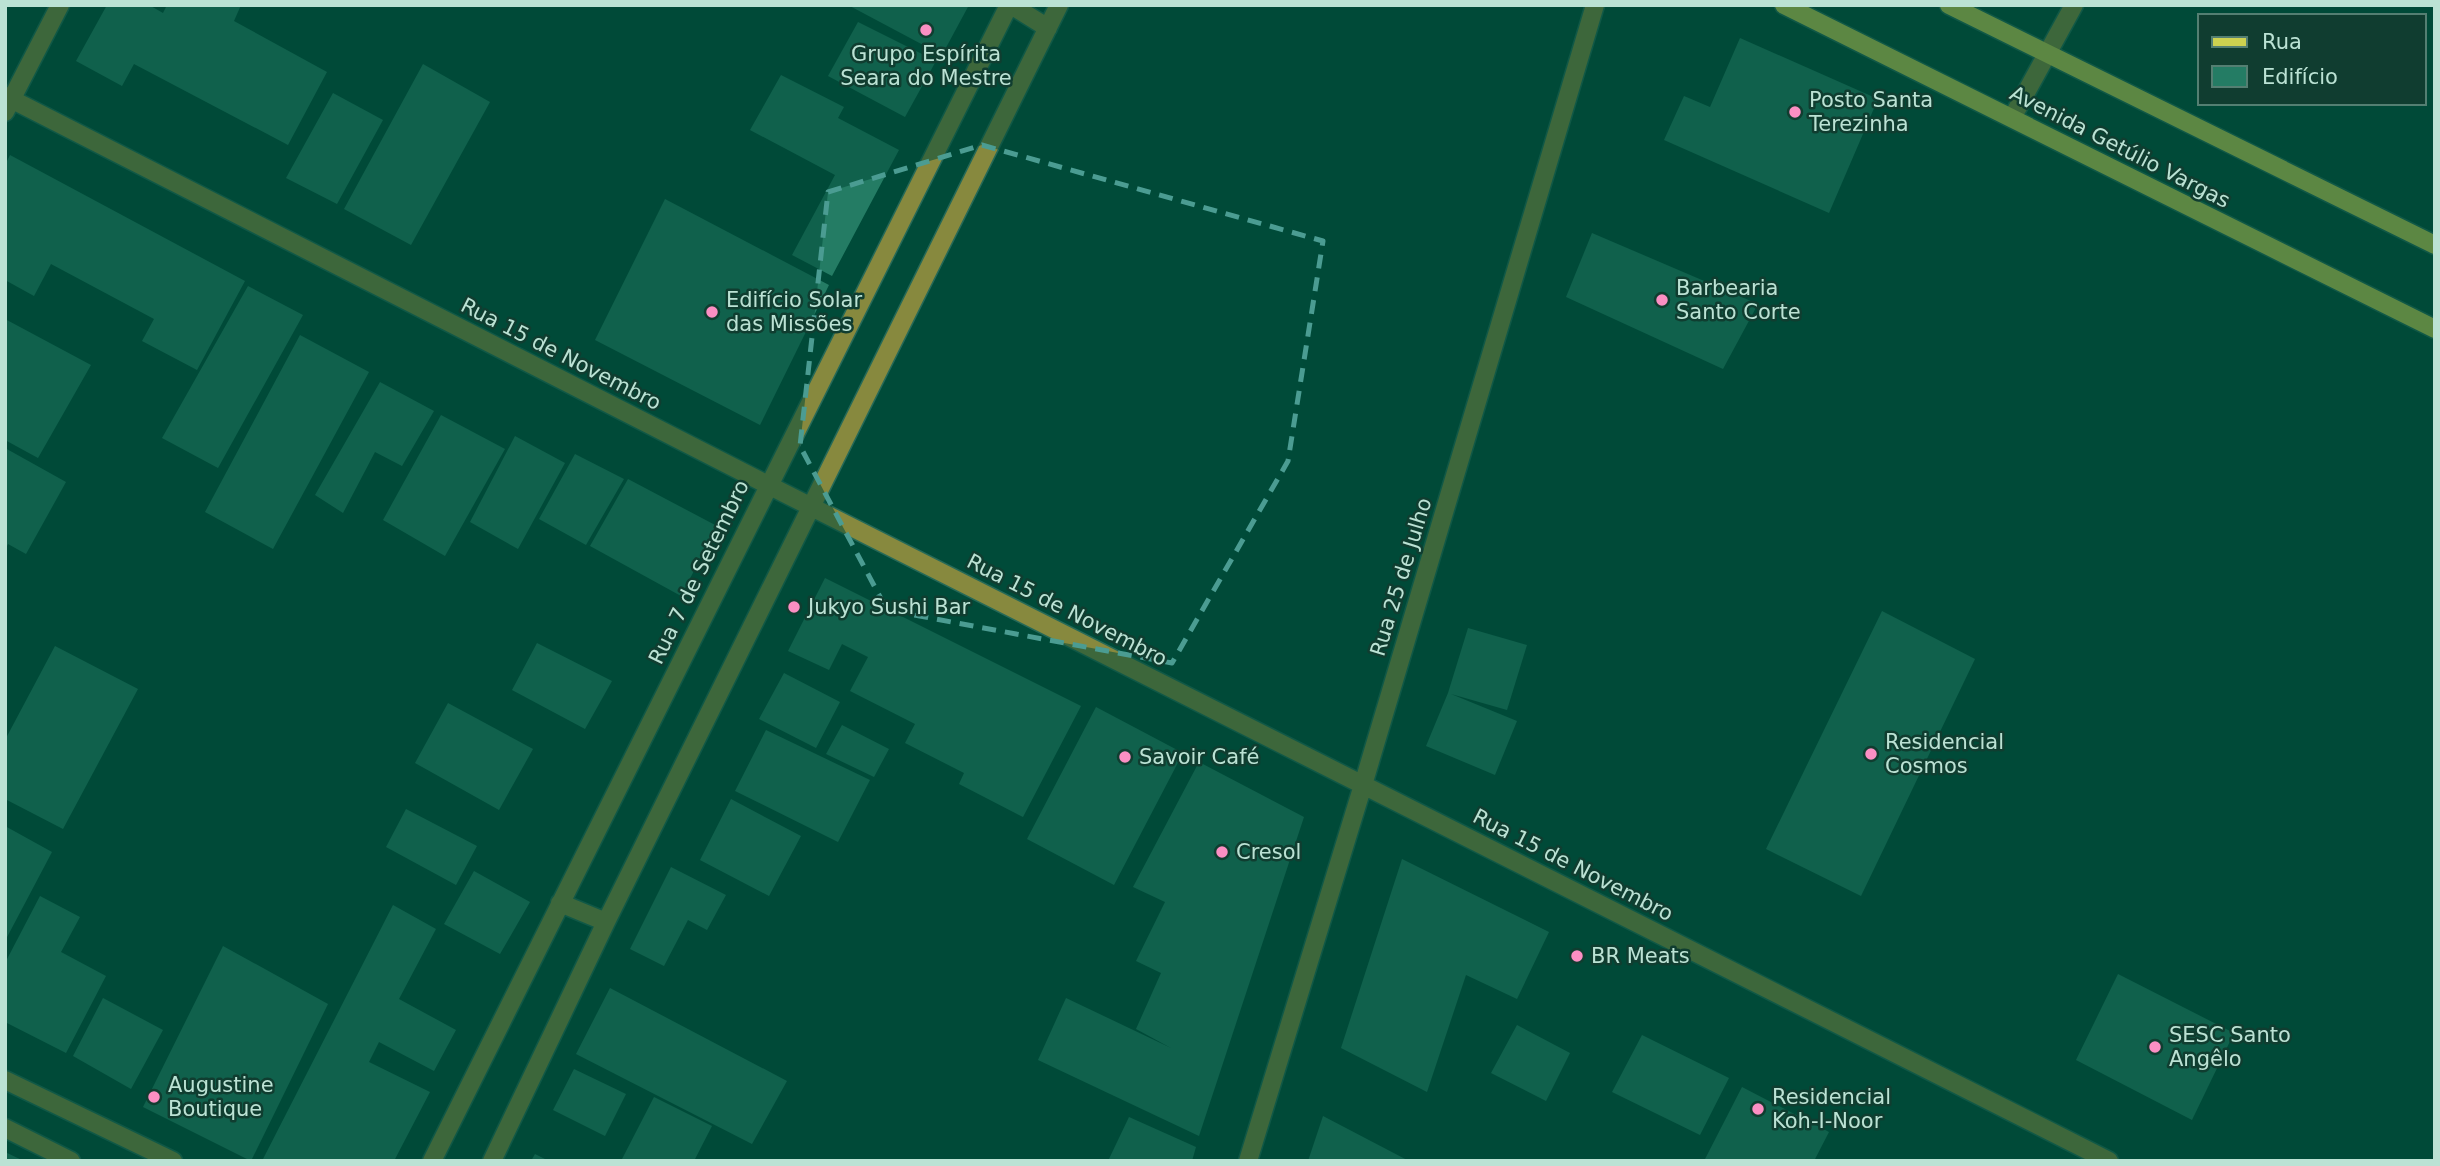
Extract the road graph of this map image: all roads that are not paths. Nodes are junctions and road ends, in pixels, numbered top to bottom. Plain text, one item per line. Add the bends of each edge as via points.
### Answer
1 (60, 5) edge
2 (1010, 5) edge
3 (1059, 5) edge
4 (1595, 5) edge
5 (1784, 5) edge
6 (1949, 5) edge
7 (2074, 5) edge
8 (1048, 28) junction
9 (2048, 55) junction
10 (7, 103) edge
11 (2012, 118) junction
12 (2435, 246) edge
13 (2435, 330) edge
14 (768, 485) junction
15 (810, 506) junction
16 (1363, 785) junction
17 (560, 903) junction
18 (606, 922) junction
19 (5, 1080) edge
20 (5, 1128) edge
21 (71, 1161) edge
22 (173, 1161) edge
23 (432, 1161) edge
24 (492, 1161) edge
25 (1248, 1161) edge
26 (2109, 1161) edge

1 - 10 street
2 - 8 street
2 - 14 street, Rua 7 de Setembro
3 - 8 street
4 - 16 street, Rua 25 de Julho
5 - 11 main road, Avenida Getúlio Vargas
6 - 9 main road
7 - 9 street
8 - 15 street
9 - 11 street
9 - 12 main road
10 - 14 street, Rua 15 de Novembro
11 - 13 main road, Avenida Getúlio Vargas
14 - 15 street, Rua 15 de Novembro
14 - 17 street, Rua 7 de Setembro
15 - 16 street, Rua 15 de Novembro
15 - 18 street
16 - 25 street, Rua 25 de Julho
16 - 26 street, Rua 15 de Novembro
17 - 18 street
17 - 23 street, Rua 7 de Setembro
18 - 24 street
19 - 22 street
20 - 21 street

